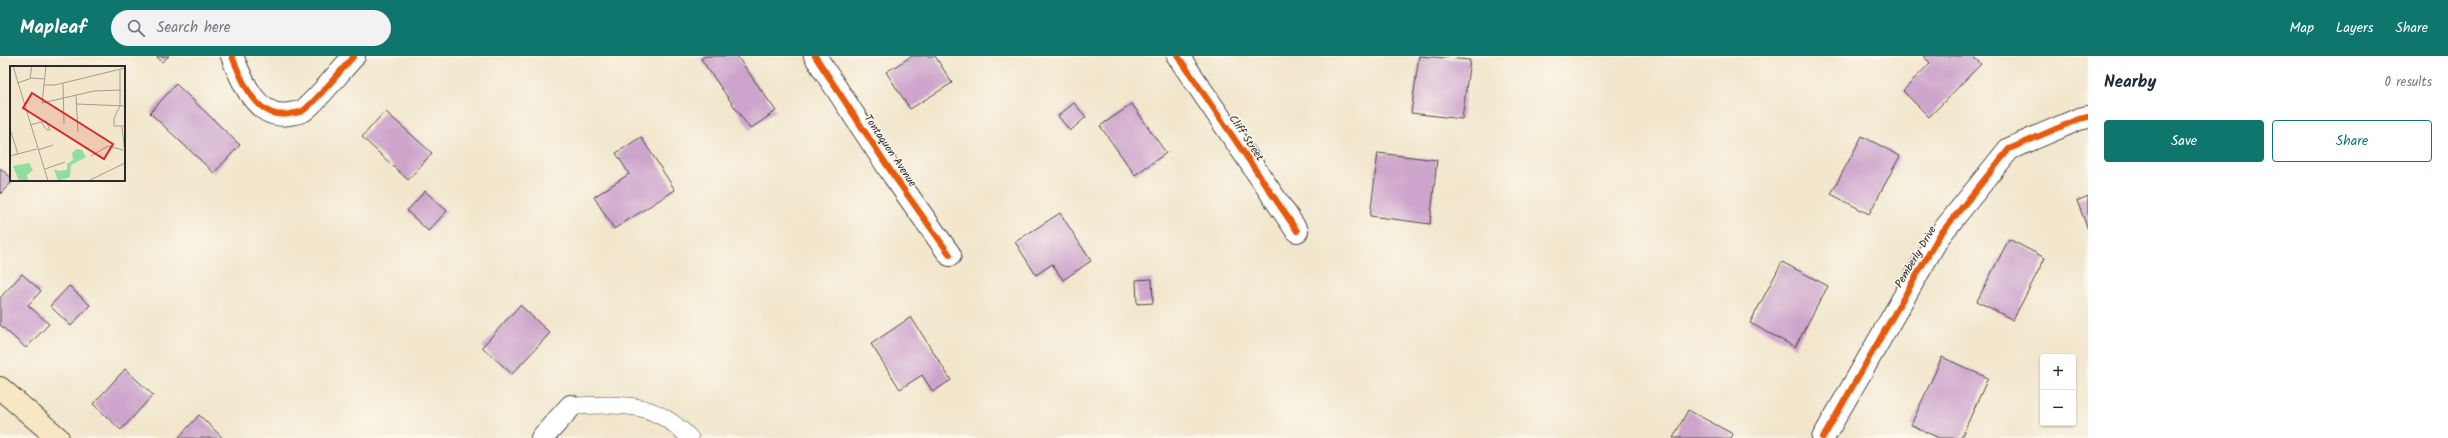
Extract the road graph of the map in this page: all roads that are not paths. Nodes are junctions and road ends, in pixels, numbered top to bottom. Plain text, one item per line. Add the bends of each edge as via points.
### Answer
1 (232, 56) edge
2 (354, 56) edge
3 (815, 56) edge
4 (1178, 56) edge
5 (2088, 117) edge
6 (1297, 231) dead end
7 (950, 255) dead end
8 (0, 388) edge
9 (571, 406) joint
10 (58, 438) edge
11 (542, 438) edge
12 (690, 438) edge
13 (1823, 438) edge

1 - 2 street via 241,79 256,102 278,116 303,111
3 - 7 street, Tontaquon Avenue
4 - 6 street, Cliff Street
5 - 13 street, Pemberly Drive via 2079,118 2009,149 1939,236
8 - 10 main road
9 - 11 street
9 - 12 lane via 620,405 648,408 674,422

